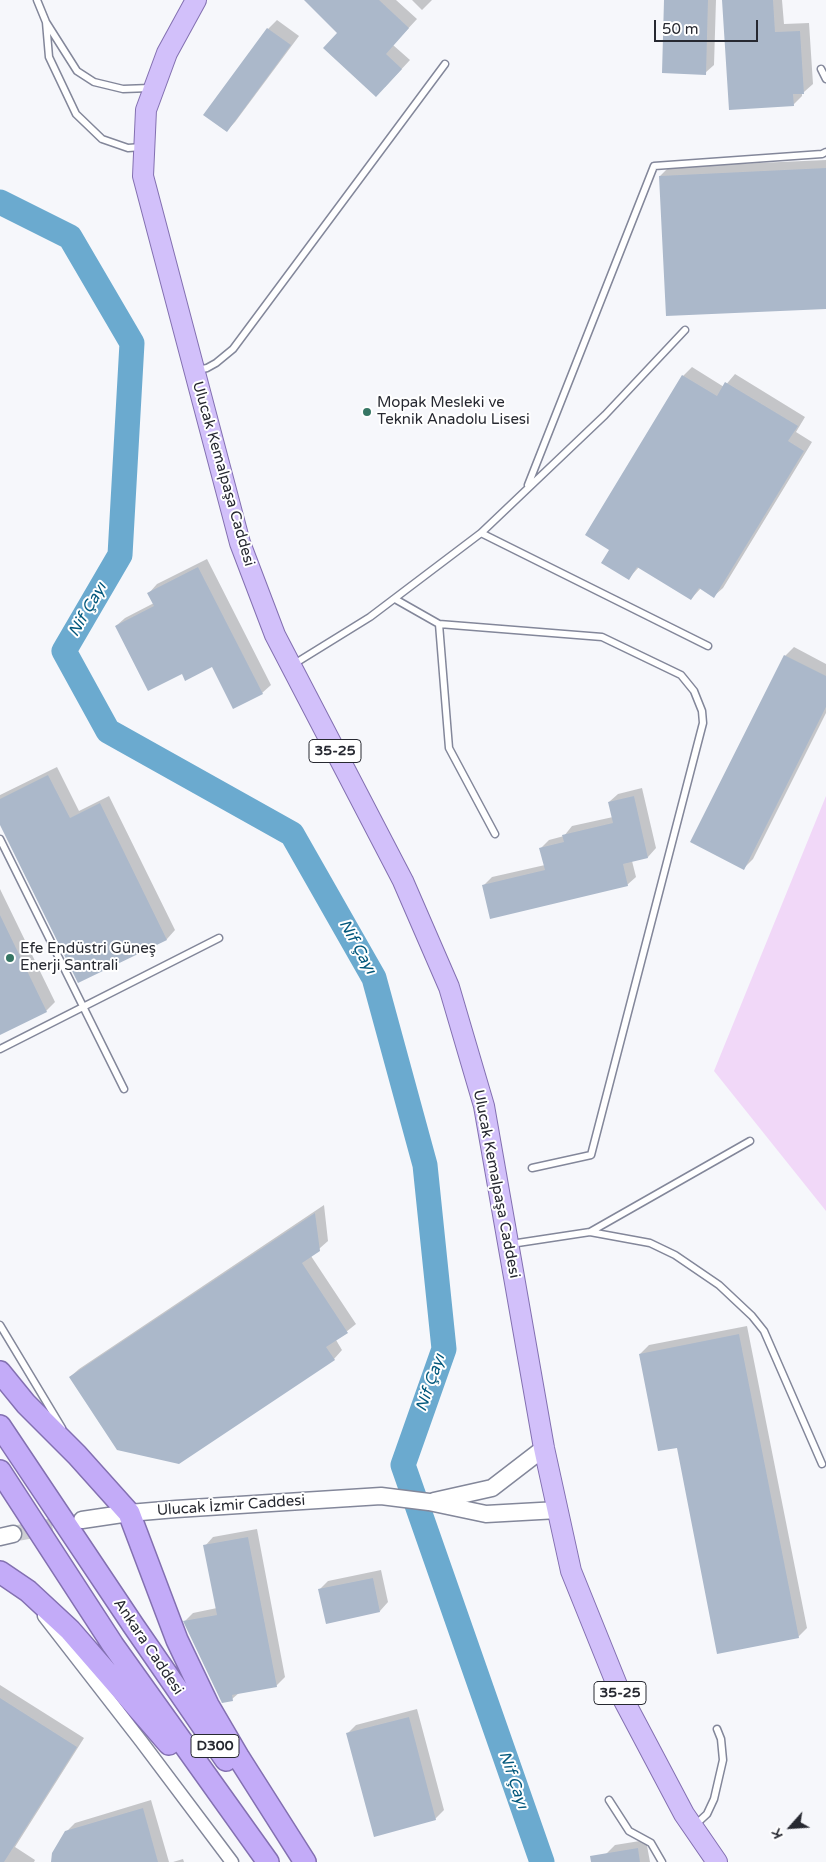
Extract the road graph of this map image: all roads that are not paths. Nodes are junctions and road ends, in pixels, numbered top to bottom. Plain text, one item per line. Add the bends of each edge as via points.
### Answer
1 (37, 0) edge
2 (196, 0) edge
3 (46, 22) junction
4 (445, 64) dead end
5 (821, 69) dead end
6 (826, 79) edge
7 (154, 88) junction
8 (144, 146) junction
9 (826, 152) edge
10 (685, 330) dead end
11 (195, 371) junction
12 (527, 488) junction
13 (481, 533) junction
14 (395, 599) junction
15 (439, 624) junction
16 (708, 646) dead end
17 (291, 666) junction
18 (495, 834) dead end
19 (0, 839) edge
20 (219, 938) dead end
21 (83, 1007) junction
22 (0, 1049) edge
23 (124, 1089) dead end
24 (750, 1141) dead end
25 (532, 1168) dead end
26 (590, 1232) junction
27 (508, 1244) junction
28 (0, 1325) edge
29 (0, 1372) edge
30 (0, 1426) edge
31 (544, 1448) junction
32 (77, 1455) junction
33 (822, 1464) dead end
34 (0, 1471) edge
35 (429, 1502) junction
36 (558, 1510) junction
37 (129, 1513) junction
38 (82, 1520) tunnel mouth
39 (0, 1572) edge
40 (28, 1591) junction
41 (717, 1729) dead end
42 (609, 1800) dead end
43 (693, 1827) junction
44 (255, 1845) junction
45 (232, 1862) edge
46 (268, 1862) edge
47 (304, 1862) edge
48 (662, 1862) edge
49 (716, 1862) edge

1 - 3 lane
2 - 7 main road, Ulucak Kemalpaşa Caddesi / 35-25
3 - 7 lane via 77,71 94,82 124,89
3 - 8 lane via 49,56 76,114 102,139 128,148
4 - 11 lane via 233,349 216,363
5 - 6 lane
7 - 8 main road, Ulucak Kemalpaşa Caddesi / 35-25 via 146,110
8 - 11 main road, Ulucak Kemalpaşa Caddesi / 35-25 via 143,176
9 - 12 lane via 654,166
10 - 12 lane via 605,415
11 - 17 main road, Ulucak Kemalpaşa Caddesi / 35-25 via 240,543 275,635
12 - 13 lane
13 - 14 lane
13 - 16 lane
14 - 15 lane
14 - 17 lane
15 - 18 lane via 449,748
15 - 25 lane via 602,637 681,675 694,691 702,711 703,723 591,1155
17 - 27 main road, Ulucak Kemalpaşa Caddesi / 35-25 via 403,881 449,987 484,1106
19 - 21 lane
20 - 21 lane
21 - 22 lane
21 - 23 lane
24 - 26 lane
26 - 27 lane
26 - 33 lane via 650,1242 719,1284 752,1316 764,1331
27 - 31 main road, Ulucak Kemalpaşa Caddesi / 35-25
28 - 32 lane
29 - 32 highway via 26,1404
30 - 47 highway, Ankara Caddesi / D300 via 222,1755
31 - 35 street via 492,1488
31 - 36 main road, Ulucak Kemalpaşa Caddesi / 35-25
32 - 37 highway
34 - 44 highway, Ankara Caddesi / D300 via 113,1645
35 - 36 street via 486,1514
35 - 37 street, Ulucak İzmir Caddesi via 381,1496
36 - 43 main road, Ulucak Kemalpaşa Caddesi / 35-25 via 571,1570 621,1695
37 - 38 street, Ulucak İzmir Caddesi
37 - 47 highway via 177,1640 208,1705
39 - 40 highway
40 - 44 highway via 70,1630
40 - 45 street via 52,1628
41 - 43 lane via 723,1760 714,1799 707,1814
42 - 48 lane via 628,1832 651,1843
43 - 49 main road, Ulucak Kemalpaşa Caddesi / 35-25
44 - 46 highway, Ankara Caddesi / D300

